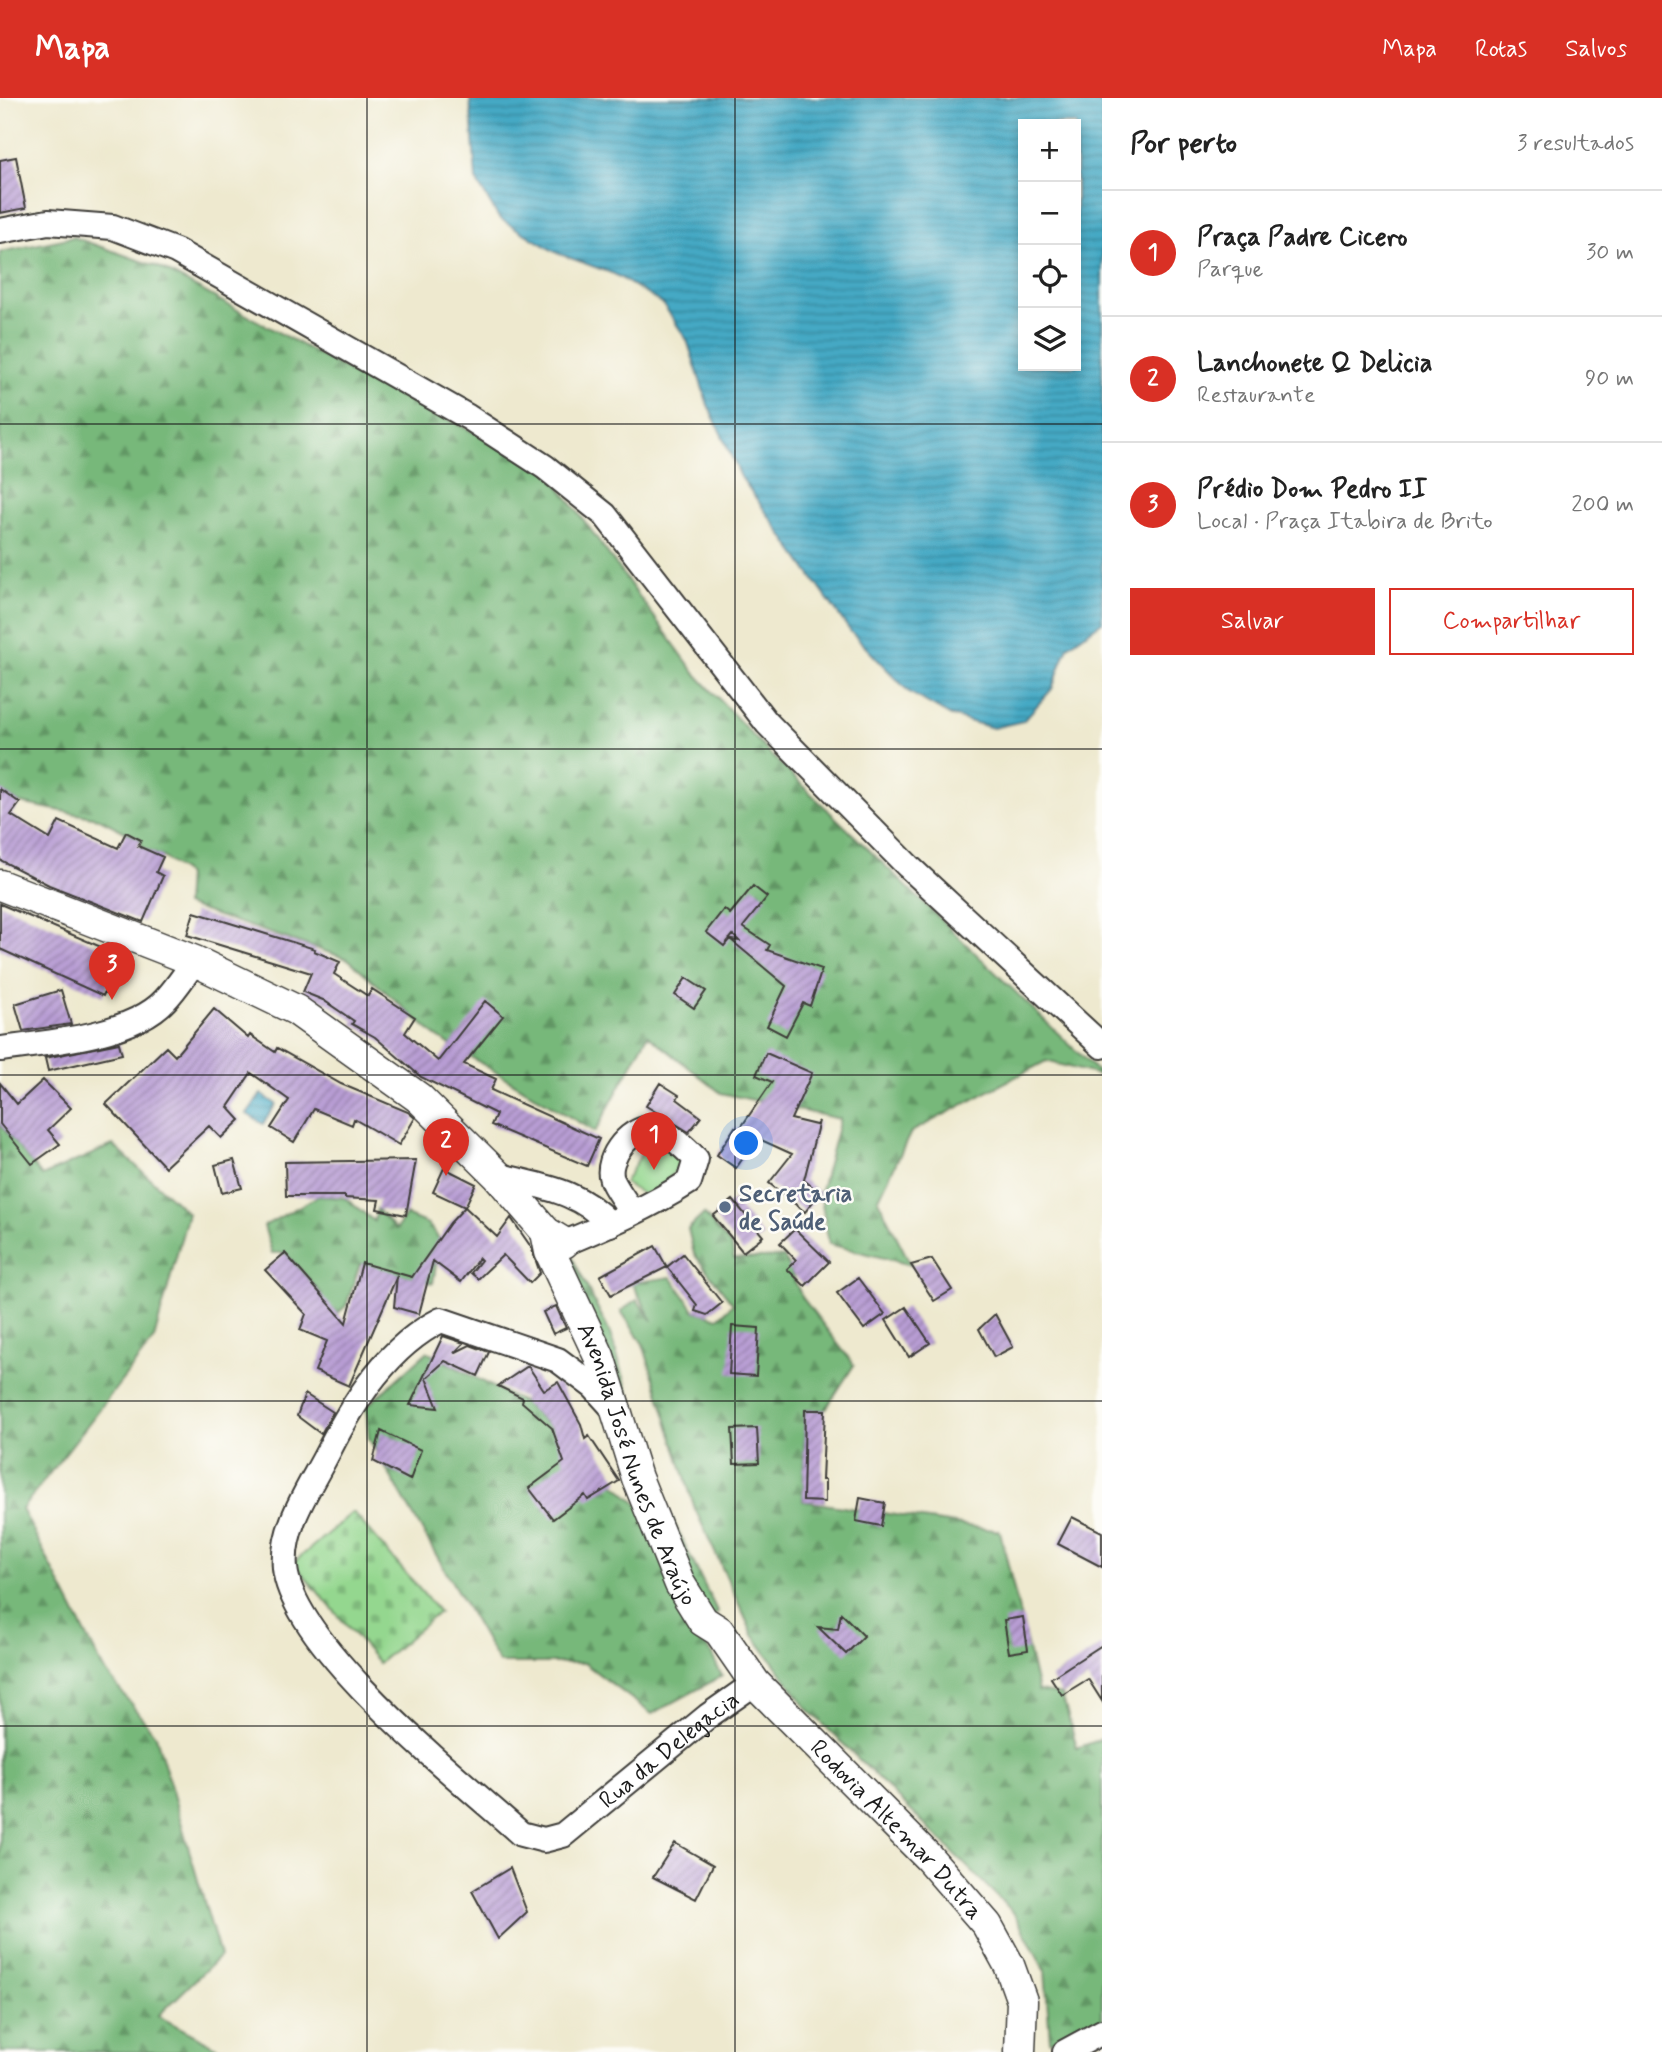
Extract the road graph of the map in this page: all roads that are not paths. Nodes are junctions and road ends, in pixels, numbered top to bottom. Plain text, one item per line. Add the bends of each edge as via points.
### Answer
1 (0, 231) edge
2 (0, 885) edge
3 (195, 961) junction
4 (1102, 1046) edge
5 (0, 1049) edge
6 (496, 1175) junction
7 (633, 1213) dead end
8 (610, 1224) junction
9 (553, 1242) junction
10 (616, 1412) junction
11 (719, 1631) junction
12 (755, 1683) junction
13 (1102, 2032) edge
14 (1020, 2052) edge
15 (1065, 2052) edge

1 - 4 street via 48,222 113,228 176,251 545,467 605,515 766,723 908,866
2 - 3 street
3 - 5 street via 165,1001 129,1024
3 - 6 street via 296,1010 419,1098
6 - 8 street via 577,1196
6 - 9 street
7 - 8 street
8 - 9 street
9 - 10 street, Avenida José Nunes de Araújo
9 - 11 street, Avenida José Nunes de Araújo via 610,1333 661,1496 718,1613
10 - 11 street, Avenida José Nunes de Araújo via 680,1584 704,1621
10 - 12 street, Rua da Delegacia via 594,1387 558,1360 441,1320 416,1333 390,1358 345,1420 292,1521 285,1570 302,1614 364,1693 521,1834 544,1840 563,1835
11 - 12 street, Rodovia Altemar Dutra
12 - 14 street, Rodovia Altemar Dutra via 928,1857 987,1925 1022,2001
13 - 15 street

